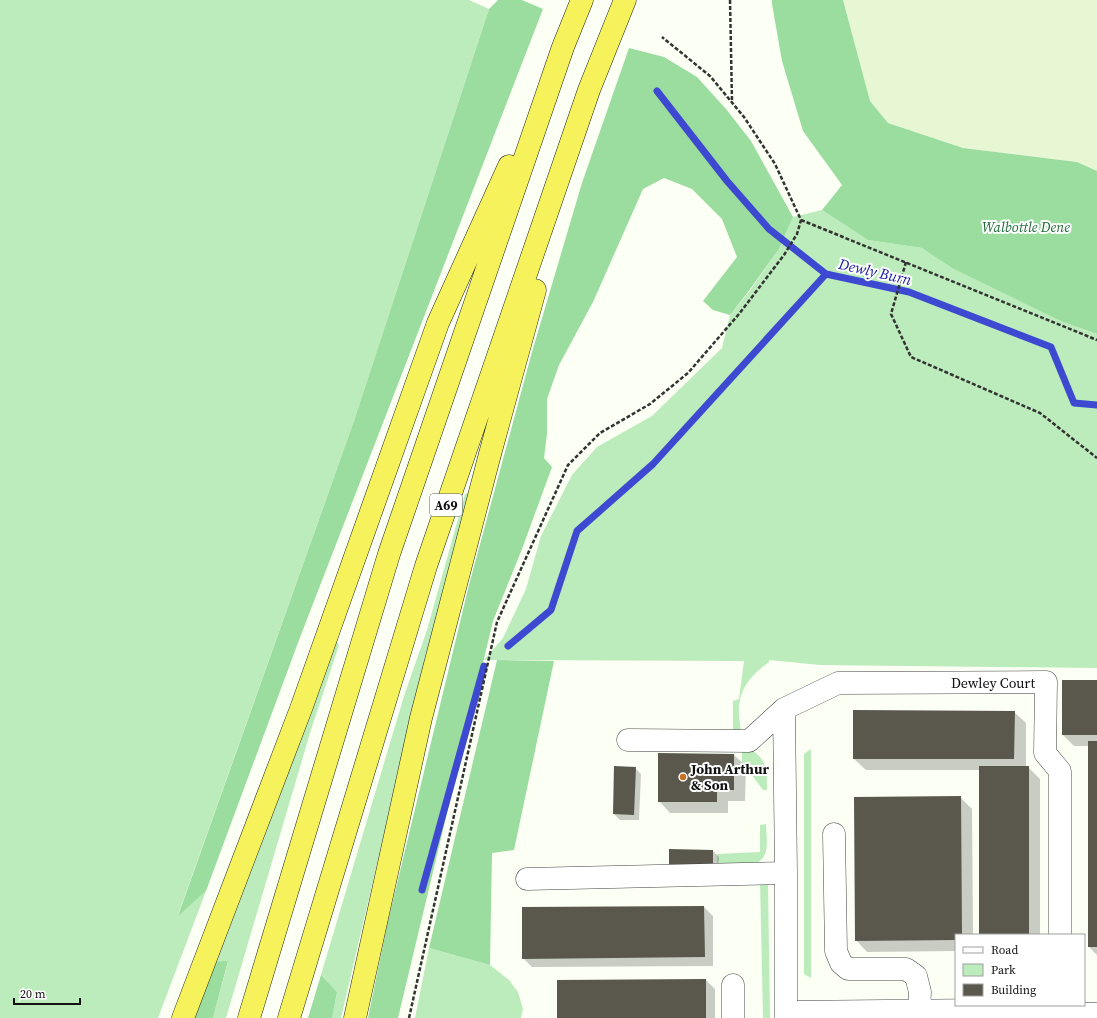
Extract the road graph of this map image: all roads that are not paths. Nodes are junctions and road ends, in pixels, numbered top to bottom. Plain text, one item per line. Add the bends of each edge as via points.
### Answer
1 (582, 0) edge
2 (625, 0) edge
3 (563, 47) junction
4 (589, 90) junction
5 (784, 709) junction
6 (628, 740) dead end
7 (834, 834) dead end
8 (786, 873) junction
9 (527, 879) dead end
10 (1060, 934) edge
11 (733, 985) dead end
12 (919, 1011) junction
13 (1097, 1014) edge
14 (786, 1015) edge
15 (183, 1018) edge
16 (249, 1018) edge
17 (289, 1018) edge
18 (355, 1018) edge
19 (733, 1018) edge

1 - 3 highway, A69
2 - 4 highway, A69
3 - 15 highway, A69 via 438,323 302,706
3 - 16 highway, A69 via 389,554
4 - 17 highway, A69 via 426,566
4 - 18 highway, A69 via 421,718
5 - 6 street via 749,741
5 - 8 street
5 - 10 street, Dewley Court via 838,683 1046,682 1045,753 1060,771
7 - 12 street via 836,950 841,963 848,968 906,969 916,976 920,992
8 - 9 street
8 - 14 street
11 - 19 street
12 - 13 street via 985,1010
12 - 14 street

